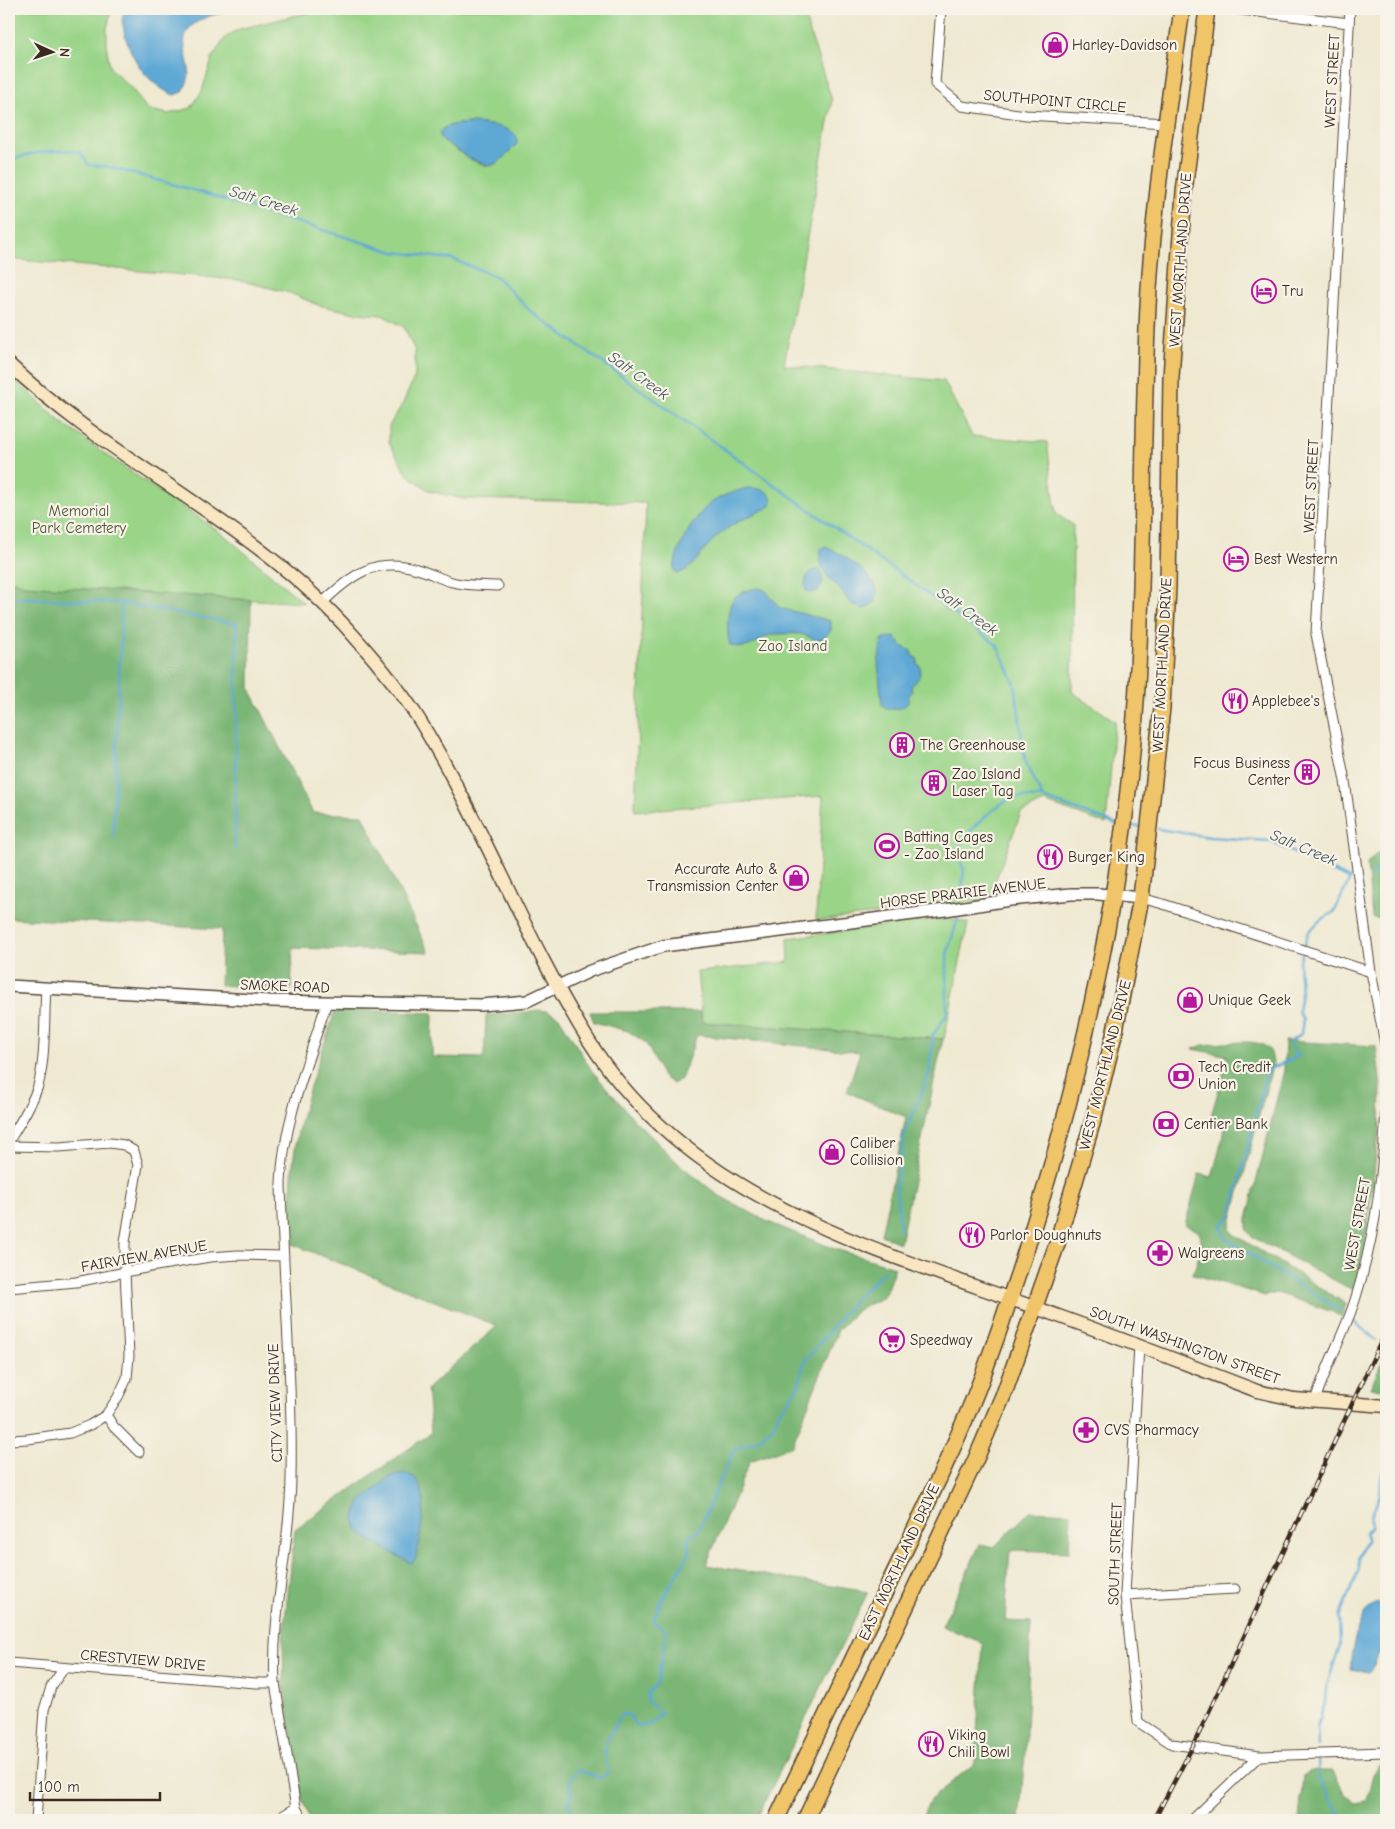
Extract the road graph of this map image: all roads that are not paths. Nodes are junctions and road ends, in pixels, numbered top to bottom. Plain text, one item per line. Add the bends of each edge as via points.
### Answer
1 (941, 9) edge
2 (1182, 9) edge
3 (1207, 9) edge
4 (1234, 9) edge
5 (1350, 9) edge
6 (1349, 23) junction
7 (1166, 123) junction
8 (9, 364) edge
9 (498, 586) dead end
10 (322, 603) junction
11 (1114, 894) junction
12 (1141, 898) junction
13 (1371, 972) junction
14 (9, 986) edge
15 (46, 988) junction
16 (557, 988) junction
17 (326, 1002) junction
18 (1386, 1049) edge
19 (1386, 1104) edge
20 (9, 1141) edge
21 (9, 1146) edge
22 (284, 1256) junction
23 (125, 1272) junction
24 (9, 1288) edge
25 (1009, 1298) junction
26 (1035, 1307) junction
27 (1139, 1346) junction
28 (1315, 1401) junction
29 (1386, 1406) edge
30 (106, 1414) junction
31 (9, 1440) edge
32 (139, 1452) dead end
33 (1235, 1589) dead end
34 (1125, 1595) junction
35 (9, 1663) edge
36 (64, 1668) junction
37 (275, 1683) junction
38 (1386, 1752) edge
39 (1258, 1756) junction
40 (296, 1808) junction
41 (36, 1820) edge
42 (275, 1820) edge
43 (303, 1820) edge
44 (776, 1820) edge
45 (805, 1820) edge
46 (1192, 1820) edge

1 - 7 street, SOUTHPOINT CIRCLE via 935,84 962,106 1026,115
2 - 7 highway, WEST MORTHLAND DRIVE
3 - 12 highway, WEST MORTHLAND DRIVE via 1184,192 1171,377 1168,587 1162,708
4 - 6 street
5 - 6 street, WEST STREET
6 - 13 street, WEST STREET via 1316,634 1346,780
7 - 11 highway, WEST MORTHLAND DRIVE via 1147,326 1139,661
8 - 10 main road, SOUTH WASHINGTON STREET via 68,415 248,540
9 - 10 street via 454,583 400,564 378,566 342,583
10 - 16 main road, SOUTH WASHINGTON STREET via 352,633 419,720
11 - 12 street, HORSE PRAIRIE AVENUE
11 - 16 street, HORSE PRAIRIE AVENUE via 1010,900 663,946 590,971
11 - 25 highway, WEST MORTHLAND DRIVE via 1074,1081 1038,1214
12 - 13 street, HORSE PRAIRIE AVENUE
12 - 26 highway, WEST MORTHLAND DRIVE via 1094,1117
13 - 18 street, WEST STREET
14 - 15 street, SMOKE ROAD
15 - 17 street, SMOKE ROAD
15 - 20 street via 38,1086
16 - 17 street, SMOKE ROAD via 526,1001 481,1005
16 - 25 main road, SOUTH WASHINGTON STREET via 592,1046 625,1090 666,1132 697,1157 739,1185 801,1219 896,1258
17 - 22 street, CITY VIEW DRIVE via 284,1146 281,1182
19 - 28 street, WEST STREET via 1380,1180 1369,1250 1356,1299
21 - 23 street via 110,1143 124,1144 134,1151 138,1165 128,1218
22 - 23 street, FAIRVIEW AVENUE via 210,1257
22 - 37 street, CITY VIEW DRIVE via 291,1479 275,1641
23 - 24 street, FAIRVIEW AVENUE via 62,1284
23 - 30 street via 128,1371 118,1397
25 - 26 main road, SOUTH WASHINGTON STREET
25 - 44 highway, EAST MORTHLAND DRIVE via 982,1377 929,1499
26 - 27 main road, SOUTH WASHINGTON STREET
26 - 45 highway, EAST MORTHLAND DRIVE via 1005,1391 975,1461
27 - 28 main road, SOUTH WASHINGTON STREET via 1257,1391
27 - 34 street, SOUTH STREET
28 - 29 main road, SOUTH WASHINGTON STREET
30 - 31 street via 70,1433
30 - 32 street
33 - 34 street
34 - 39 street, SOUTH STREET via 1138,1722 1172,1744
35 - 36 street, CRESTVIEW DRIVE
36 - 37 street, CRESTVIEW DRIVE
36 - 41 street via 51,1688 44,1710
37 - 40 street, CITY VIEW DRIVE
38 - 39 street
39 - 46 street
40 - 42 street
40 - 43 street

